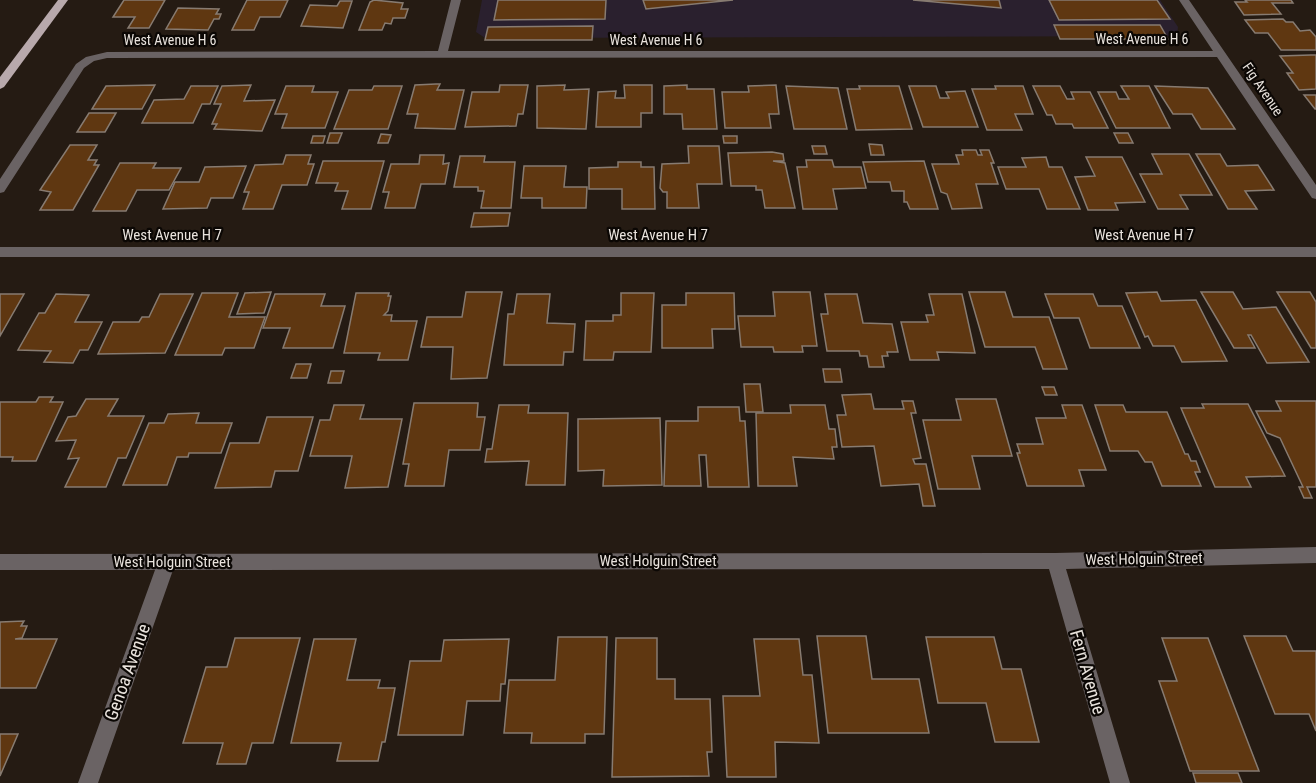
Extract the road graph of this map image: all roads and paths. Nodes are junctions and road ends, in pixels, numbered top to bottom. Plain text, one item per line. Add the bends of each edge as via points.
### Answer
1 (63, 0) edge
2 (456, 0) edge
3 (1184, 0) edge
4 (1222, 54) junction
5 (442, 55) junction
6 (0, 86) edge
7 (0, 189) edge
8 (1316, 195) edge
9 (0, 252) edge
10 (1316, 252) edge
11 (1316, 555) edge
12 (1055, 561) junction
13 (0, 562) edge
14 (166, 562) junction
15 (87, 783) edge
16 (1120, 783) edge

1 - 6 main road
2 - 5 street
3 - 4 street, Fig Avenue
4 - 5 street, West Avenue H 6
4 - 8 street, Fig Avenue
5 - 7 street, West Avenue H 6 via 107,55 90,59 80,66
9 - 10 street, West Avenue H 7
11 - 12 street, West Holguin Street
12 - 14 street, West Holguin Street
12 - 16 street, Fern Avenue
13 - 14 street, West Holguin Street
14 - 15 street, Genoa Avenue

